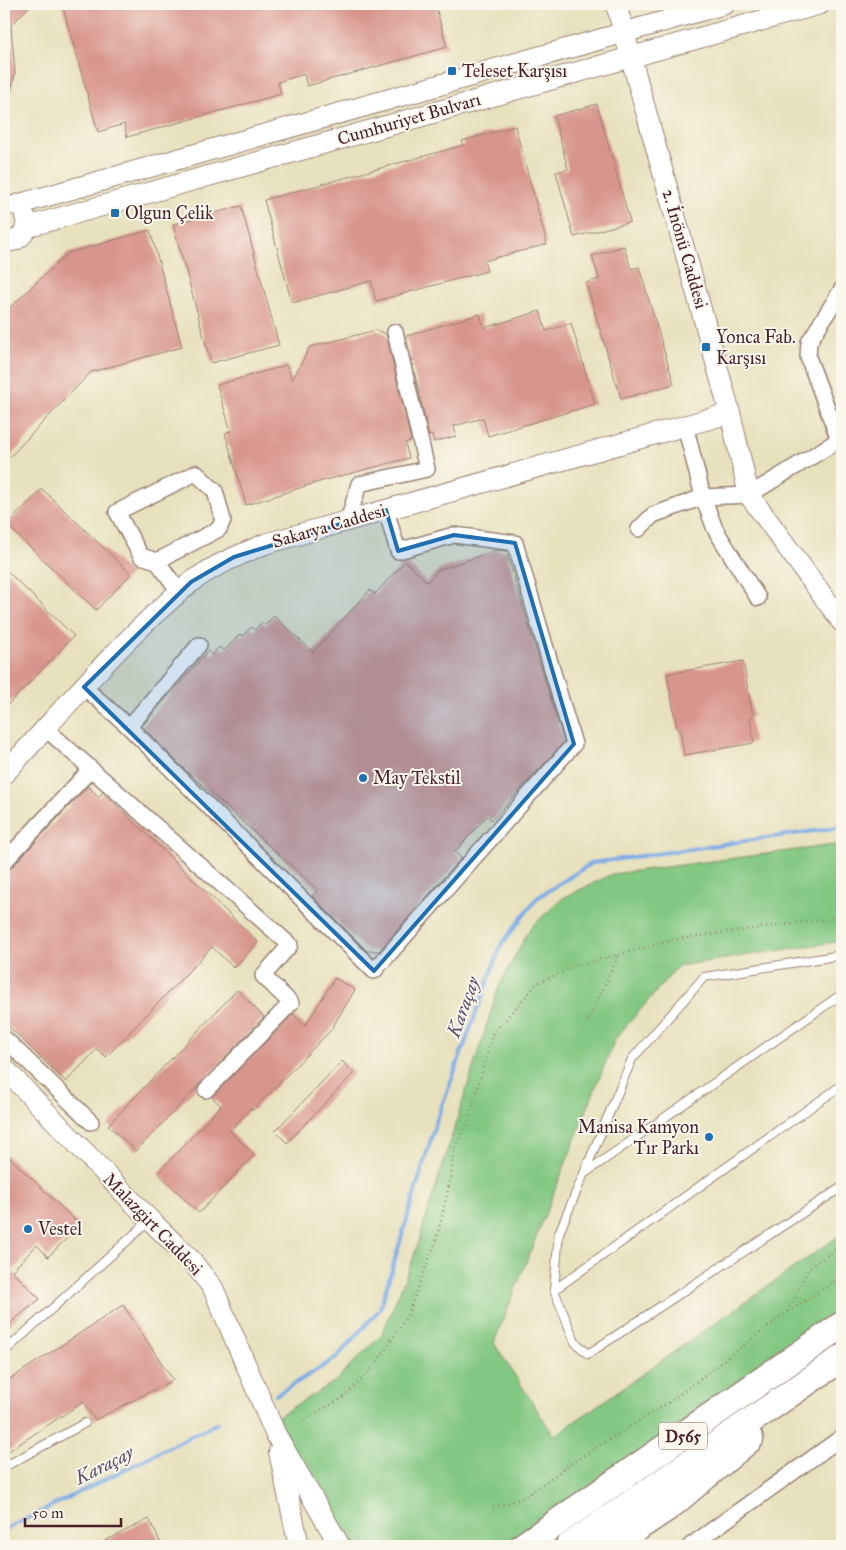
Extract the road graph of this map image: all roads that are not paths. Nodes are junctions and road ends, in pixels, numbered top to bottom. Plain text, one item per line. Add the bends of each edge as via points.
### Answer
1 (616, 4) edge
2 (725, 4) edge
3 (820, 4) edge
4 (624, 32) junction
5 (631, 55) junction
6 (8, 203) edge
7 (27, 227) junction
8 (4, 241) edge
9 (842, 289) edge
10 (395, 332) dead end
11 (730, 413) junction
12 (685, 425) junction
13 (841, 439) edge
14 (749, 495) junction
15 (703, 497) junction
16 (386, 510) junction
17 (348, 521) junction
18 (639, 529) dead end
19 (157, 562) junction
20 (180, 593) junction
21 (758, 598) dead end
22 (842, 622) edge
23 (200, 645) dead end
24 (84, 687) junction
25 (129, 727) junction
26 (46, 729) junction
27 (91, 769) junction
28 (4, 774) edge
29 (4, 862) edge
30 (842, 955) edge
31 (842, 994) edge
32 (4, 1038) edge
33 (4, 1068) edge
34 (842, 1084) edge
35 (206, 1090) dead end
36 (91, 1122) dead end
37 (585, 1173) junction
38 (842, 1187) edge
39 (150, 1220) junction
40 (554, 1290) junction
41 (842, 1325) edge
42 (4, 1352) edge
43 (842, 1358) edge
44 (842, 1363) edge
45 (85, 1423) dead end
46 (275, 1433) junction
47 (842, 1437) edge
48 (4, 1467) edge
49 (299, 1546) edge
50 (340, 1546) edge
51 (523, 1546) edge
52 (569, 1546) edge
53 (610, 1546) edge
54 (690, 1546) edge

1 - 4 main road, 2. İnönü Caddesi
2 - 4 main road, Cumhuriyet Bulvarı
3 - 5 main road, Cumhuriyet Bulvarı
4 - 5 main road, 2. İnönü Caddesi
4 - 6 main road, Cumhuriyet Bulvarı
5 - 7 main road, Cumhuriyet Bulvarı
5 - 11 main road, 2. İnönü Caddesi
6 - 7 main road via 25,214
7 - 8 main road via 20,238
9 - 13 street via 809,342 808,357
10 - 17 street via 427,469 359,484
11 - 12 main road, Sakarya Caddesi
11 - 14 main road, 2. İnönü Caddesi
12 - 15 street
12 - 16 main road, Sakarya Caddesi
13 - 14 street
14 - 15 street
14 - 22 main road
15 - 18 street via 653,515
15 - 21 street via 715,530
16 - 17 main road, Sakarya Caddesi
16 - 25 street via 398,551 454,536 515,543 574,744 374,971
17 - 20 main road, Sakarya Caddesi via 264,544 234,557
19 - 19 street via 141,556 117,512 196,473 215,491 223,520 219,529
19 - 20 street
20 - 24 main road, Sakarya Caddesi
23 - 25 street
24 - 25 street
24 - 26 main road, Sakarya Caddesi
26 - 27 street
26 - 28 main road, Sakarya Caddesi
27 - 29 street
27 - 35 street via 290,945 263,976 290,1003
30 - 37 lane via 704,977 632,1059
31 - 37 lane
32 - 36 street
33 - 39 main road, Malazgirt Caddesi
34 - 40 lane
37 - 40 lane via 559,1233
38 - 40 lane via 588,1354 575,1342
39 - 42 lane
39 - 46 main road, Malazgirt Caddesi via 190,1259 213,1288
41 - 51 highway, D565
43 - 52 highway, D565
44 - 53 highway via 670,1506
45 - 48 lane
46 - 49 main road
46 - 50 main road
47 - 54 street

